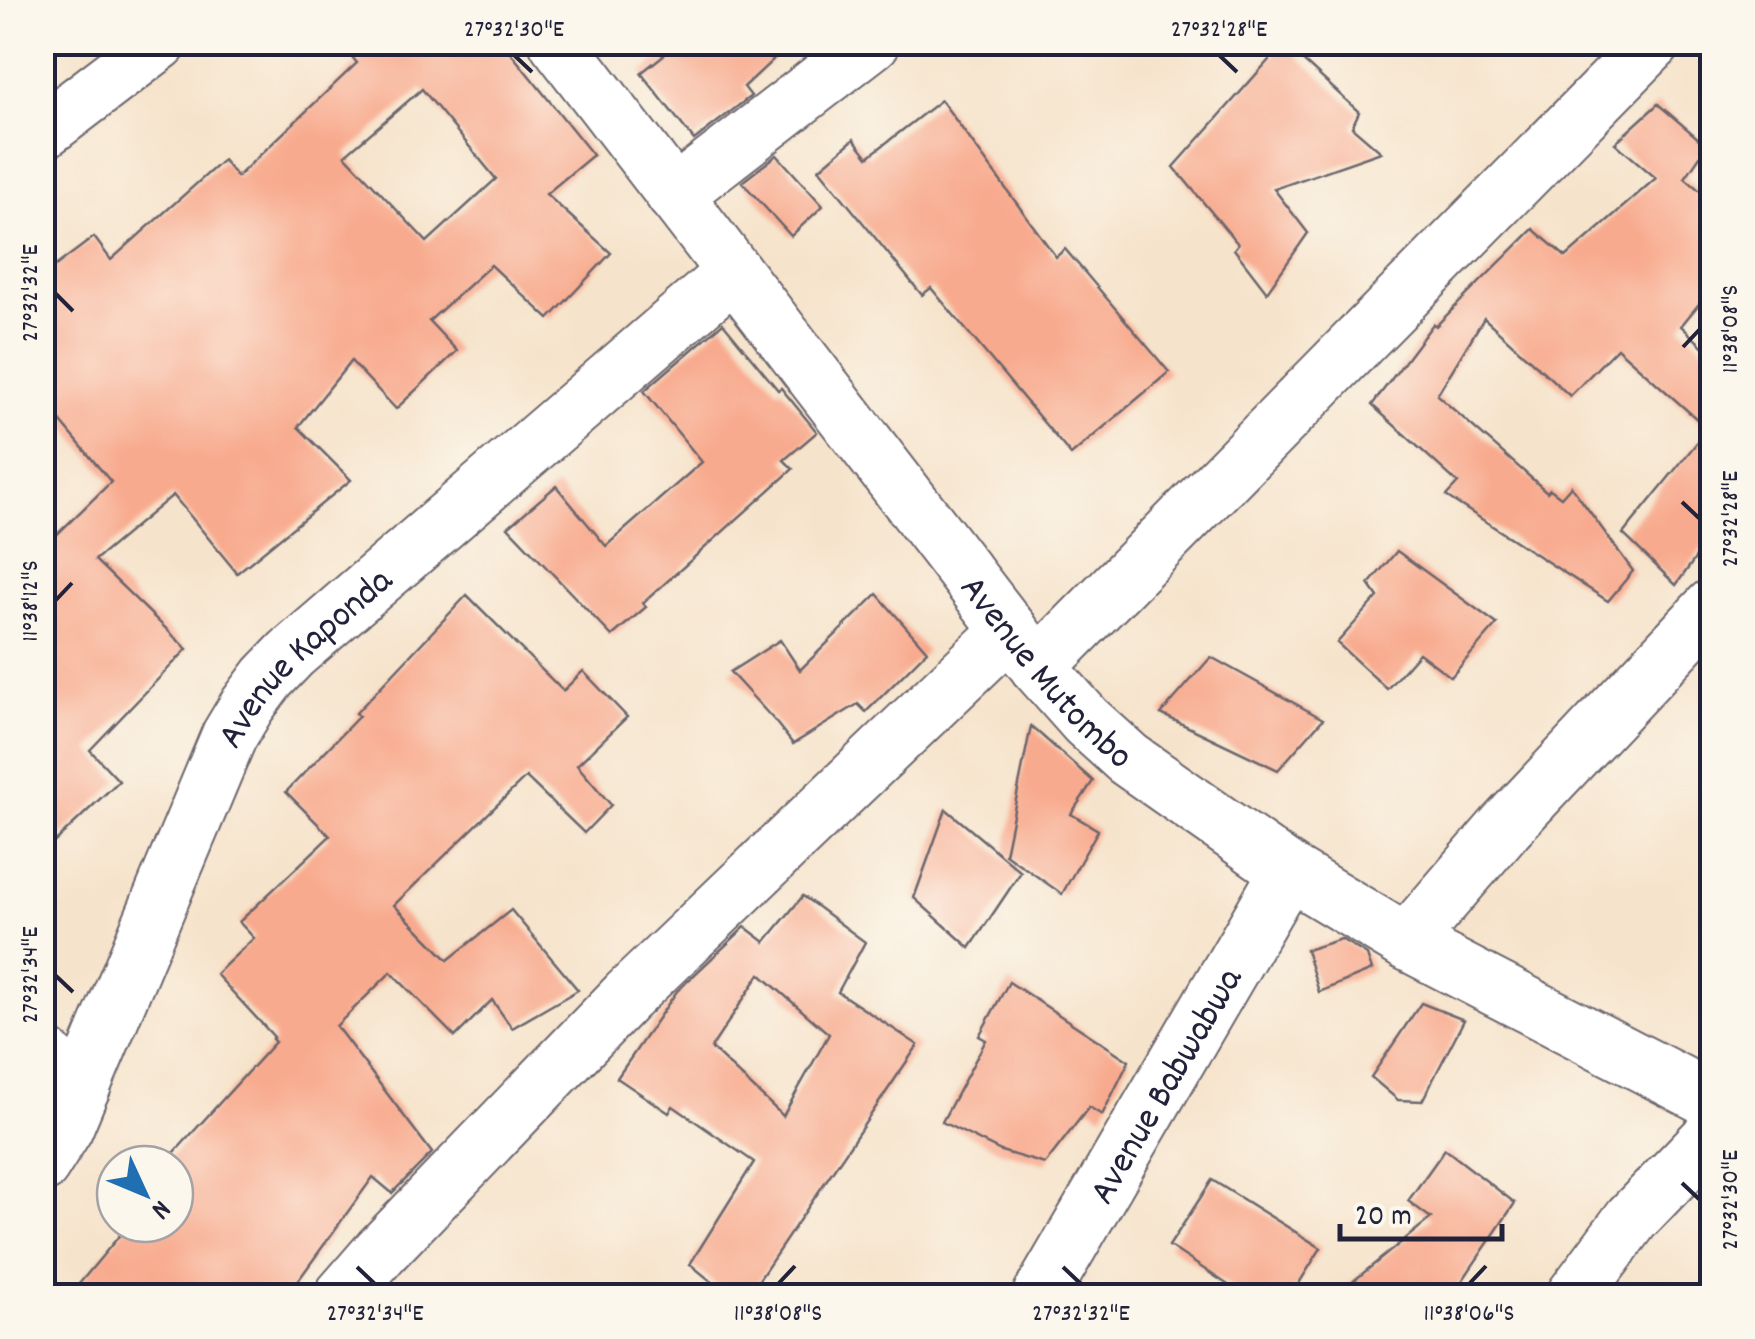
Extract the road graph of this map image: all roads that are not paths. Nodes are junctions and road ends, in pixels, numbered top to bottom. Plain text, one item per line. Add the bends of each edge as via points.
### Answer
1 (160, 42) edge
2 (558, 42) edge
3 (872, 42) edge
4 (1654, 42) edge
5 (42, 132) edge
6 (674, 195) junction
7 (734, 272) junction
8 (1712, 607) edge
9 (1024, 648) junction
10 (1288, 871) junction
11 (1406, 942) junction
12 (62, 1070) edge
13 (1712, 1100) edge
14 (1712, 1135) edge
15 (42, 1166) edge
16 (342, 1296) edge
17 (1040, 1296) edge
18 (1574, 1296) edge

1 - 5 street
2 - 6 street, Avenue Mutombo
3 - 6 street
4 - 9 street
6 - 7 street, Avenue Mutombo
7 - 9 street, Avenue Mutombo
7 - 12 street, Avenue Kaponda via 268,678 228,736
8 - 11 street
9 - 10 street, Avenue Mutombo via 1128,759
9 - 16 street via 627,996
10 - 11 street, Avenue Mutombo
10 - 17 street, Avenue Babwabwa
11 - 13 street, Avenue Mutombo
12 - 15 street, Avenue Kaponda via 65,1128
14 - 18 street via 1632,1218

